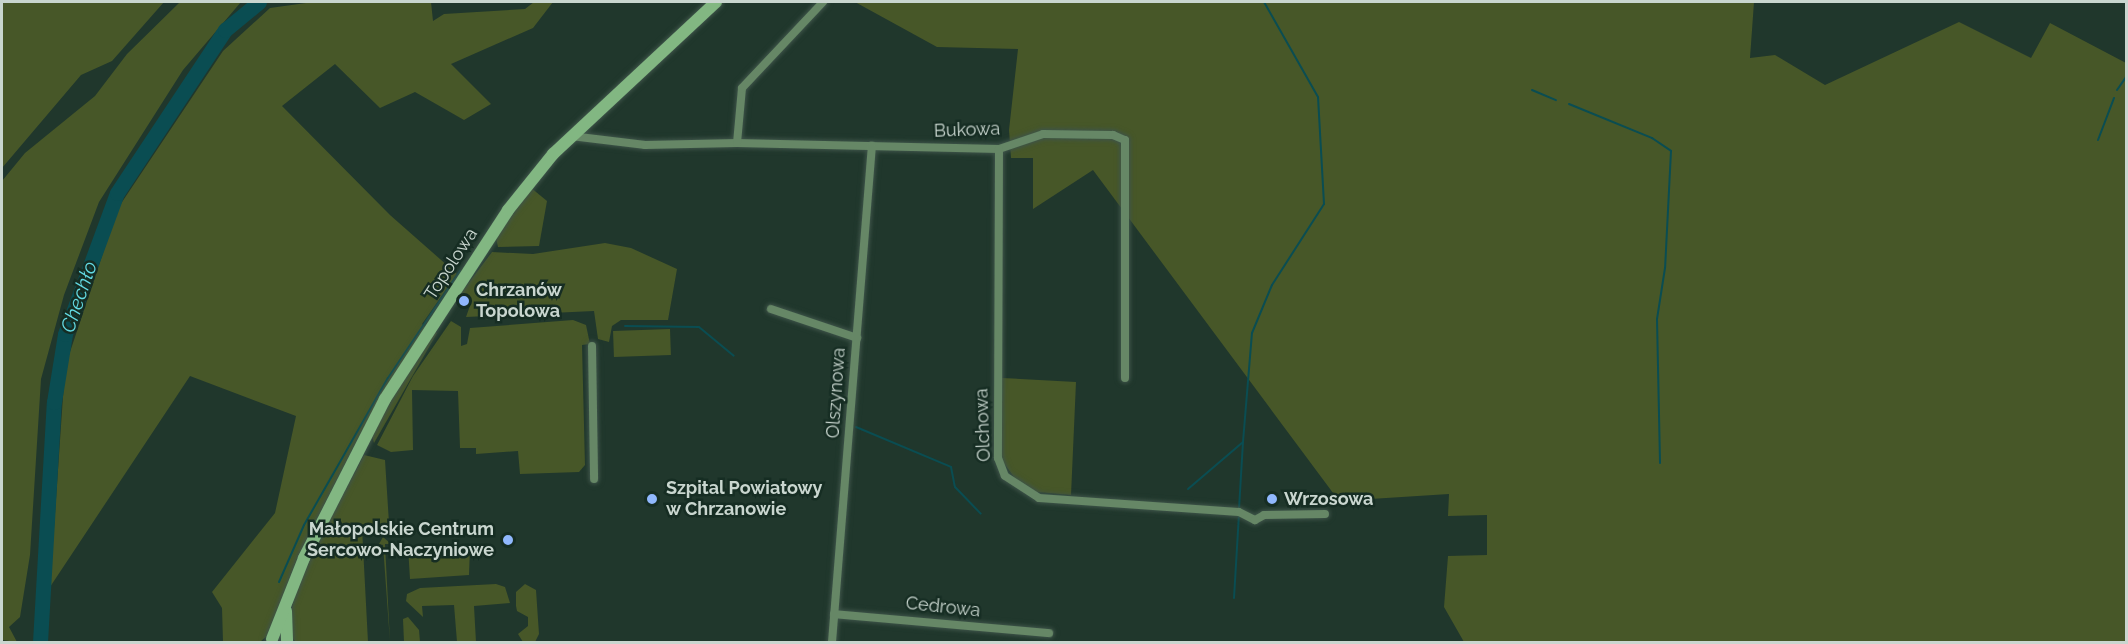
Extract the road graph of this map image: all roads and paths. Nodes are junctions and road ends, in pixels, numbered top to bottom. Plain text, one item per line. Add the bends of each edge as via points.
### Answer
1 (716, 2) edge
2 (823, 2) edge
3 (571, 136) junction
4 (736, 143) junction
5 (872, 146) junction
6 (999, 149) junction
7 (771, 309) dead end
8 (857, 338) junction
9 (592, 346) dead end
10 (1125, 378) dead end
11 (594, 479) dead end
12 (1325, 514) dead end
13 (287, 598) junction
14 (834, 614) junction
15 (1049, 633) dead end
16 (269, 641) edge
17 (288, 642) edge
18 (832, 642) edge

1 - 3 street, Topolowa
2 - 4 street via 742,88
3 - 4 street, Bukowa via 645,145
3 - 13 street, Topolowa via 508,210 414,353 362,444
4 - 5 street, Bukowa
5 - 6 street, Bukowa
5 - 8 street, Olszynowa
6 - 10 street, Bukowa via 1043,134 1113,135 1125,140
6 - 12 street, Olchowa via 998,458 1005,476 1039,498 1239,512 1255,520 1264,515
7 - 8 street
8 - 14 street, Olszynowa
9 - 11 street
13 - 16 street, Topolowa
13 - 17 street, Topolowa
14 - 15 street, Cedrowa
14 - 18 street, Olszynowa
16 - 17 street

